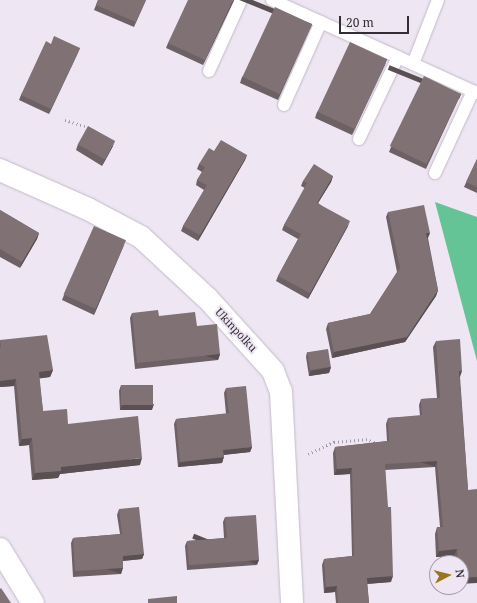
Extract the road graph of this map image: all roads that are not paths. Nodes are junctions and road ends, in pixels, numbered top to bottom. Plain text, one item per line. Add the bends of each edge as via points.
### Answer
1 (241, 0) edge
2 (272, 0) edge
3 (438, 0) edge
4 (321, 22) junction
5 (398, 57) junction
6 (413, 64) junction
7 (209, 71) dead end
8 (475, 92) edge
9 (284, 105) dead end
10 (359, 139) dead end
11 (0, 170) edge
12 (435, 173) dead end
13 (0, 549) edge
14 (33, 603) edge
15 (292, 603) edge

1 - 7 lane
2 - 4 lane
3 - 6 lane
4 - 5 lane
4 - 9 lane
5 - 6 lane
5 - 10 lane
6 - 8 lane
8 - 12 lane
11 - 15 street, Ukinpolku via 88,209 141,238 208,299 273,371 281,392
13 - 14 street

